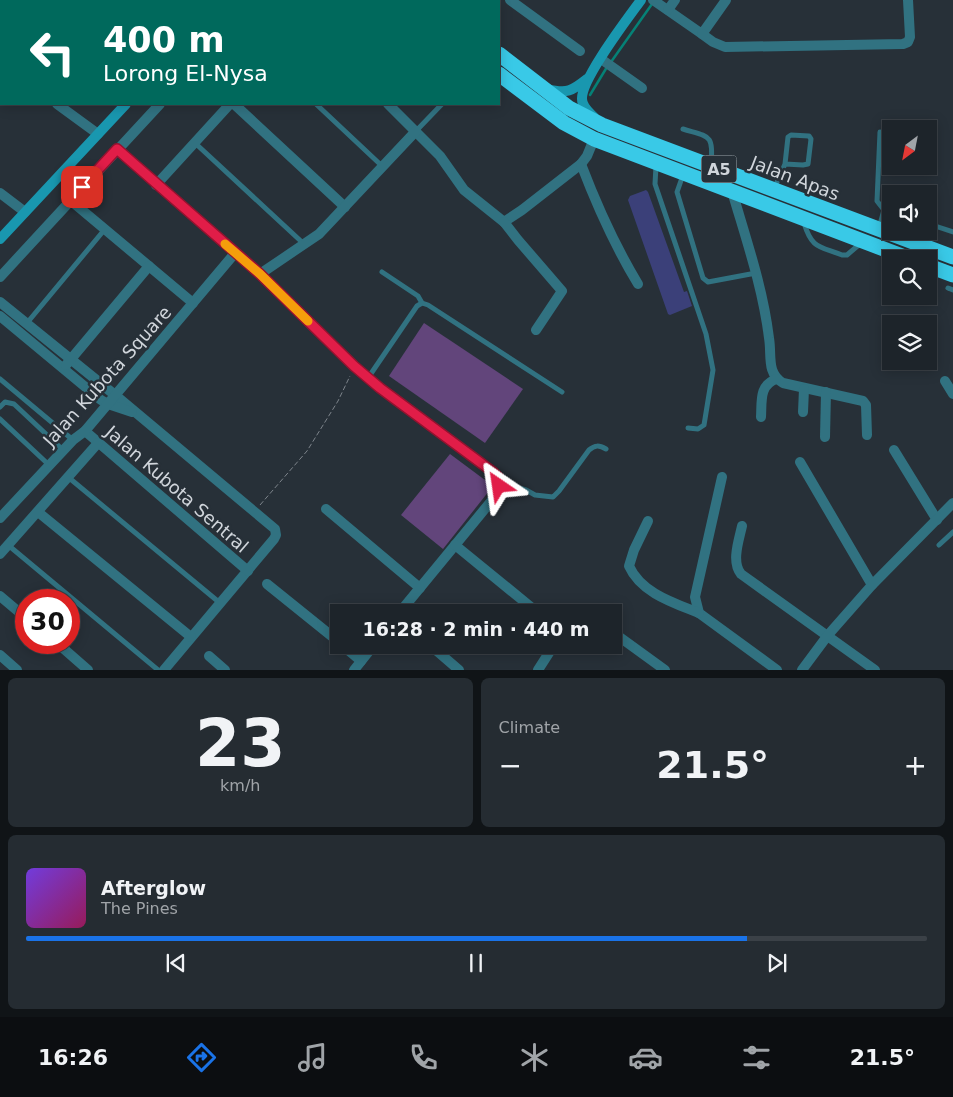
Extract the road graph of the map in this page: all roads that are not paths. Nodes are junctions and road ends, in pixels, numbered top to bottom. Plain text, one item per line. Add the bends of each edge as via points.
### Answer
1 (510, 0) edge
2 (675, 0) edge
3 (726, 0) edge
4 (908, 0) edge
5 (638, 1) edge
6 (661, 5) edge
7 (702, 34) junction
8 (580, 51) dead end
9 (500, 55) edge
10 (603, 60) junction
11 (500, 75) edge
12 (587, 79) junction
13 (543, 88) junction
14 (642, 88) dead end
15 (58, 105) edge
16 (125, 105) edge
17 (159, 105) edge
18 (231, 105) edge
19 (233, 105) edge
20 (317, 105) edge
21 (389, 105) edge
22 (440, 105) edge
23 (602, 125) junction
24 (683, 129) dead end
25 (416, 131) junction
26 (880, 132) dead end
27 (98, 134) junction
28 (594, 139) junction
29 (195, 142) junction
30 (117, 149) junction
31 (657, 163) junction
32 (581, 164) junction
33 (785, 164) junction
34 (711, 166) junction
35 (382, 167) junction
36 (684, 172) junction
37 (156, 185) junction
38 (774, 190) junction
39 (732, 191) junction
40 (0, 193) edge
41 (70, 200) junction
42 (345, 207) junction
43 (26, 212) junction
44 (803, 217) junction
45 (504, 222) junction
46 (937, 227) edge
47 (105, 229) junction
48 (878, 230) junction
49 (882, 231) edge
50 (953, 232) edge
51 (0, 239) edge
52 (921, 240) edge
53 (863, 241) junction
54 (304, 245) junction
55 (886, 250) edge
56 (235, 253) junction
57 (953, 257) edge
58 (149, 266) junction
59 (382, 272) dead end
60 (756, 273) junction
61 (937, 273) edge
62 (260, 274) junction
63 (0, 277) edge
64 (638, 284) dead end
65 (951, 284) edge
66 (0, 302) edge
67 (193, 303) junction
68 (422, 303) junction
69 (0, 316) edge
70 (27, 323) junction
71 (536, 330) dead end
72 (70, 360) junction
73 (63, 369) junction
74 (368, 378) junction
75 (0, 379) edge
76 (776, 379) junction
77 (945, 382) dead end
78 (804, 389) junction
79 (562, 392) dead end
80 (826, 392) junction
81 (953, 394) edge
82 (115, 395) junction
83 (108, 404) junction
84 (0, 407) edge
85 (803, 412) dead end
86 (138, 414) junction
87 (761, 417) dead end
88 (0, 419) edge
89 (688, 428) dead end
90 (84, 431) junction
91 (867, 435) dead end
92 (825, 437) dead end
93 (73, 440) junction
94 (98, 443) junction
95 (606, 449) dead end
96 (64, 450) junction
97 (894, 450) dead end
98 (800, 462) dead end
99 (49, 465) junction
100 (68, 477) junction
101 (722, 477) dead end
102 (499, 482) junction
103 (953, 504) edge
104 (326, 508) dead end
105 (38, 512) junction
106 (0, 518) edge
107 (936, 520) junction
108 (648, 521) dead end
109 (742, 526) dead end
110 (953, 532) edge
111 (8, 545) junction
112 (456, 545) junction
113 (939, 545) dead end
114 (0, 554) edge
115 (248, 571) junction
116 (267, 584) dead end
117 (872, 585) junction
118 (420, 588) junction
119 (0, 596) edge
120 (220, 603) junction
121 (407, 604) edge
122 (527, 604) edge
123 (15, 609) edge
124 (699, 613) junction
125 (330, 635) edge
126 (828, 636) junction
127 (191, 637) junction
128 (622, 639) edge
129 (70, 654) edge
130 (353, 654) edge
131 (366, 654) edge
132 (441, 654) edge
133 (548, 654) edge
134 (0, 655) edge
135 (209, 656) dead end
136 (361, 660) junction
137 (18, 670) edge
138 (88, 670) edge
139 (158, 670) edge
140 (164, 670) edge
141 (225, 670) edge
142 (354, 670) edge
143 (460, 670) edge
144 (538, 670) edge
145 (665, 670) edge
146 (777, 670) edge
147 (802, 670) edge
148 (875, 670) edge

1 - 8 street
2 - 6 street
3 - 7 street
4 - 7 street via 910,37 903,44 725,47
5 - 10 street
6 - 7 street
9 - 13 highway, Jalan Apas / A5
10 - 12 street
10 - 14 street
11 - 28 highway, Jalan Apas / A5 via 564,123
12 - 13 street via 566,92
12 - 23 street via 581,98 583,105
13 - 23 highway, Jalan Apas / A5 via 569,108
15 - 27 street
16 - 27 street
17 - 30 street
18 - 29 street
19 - 42 street
20 - 35 lane
21 - 25 street
22 - 25 lane
23 - 34 highway, Jalan Apas / A5
24 - 34 lane via 710,140 713,145
25 - 35 street
25 - 45 street via 440,156 464,190
26 - 48 lane via 877,201 884,210
27 - 43 street
28 - 31 highway, Jalan Apas / A5
28 - 32 street
29 - 37 street
29 - 54 lane
30 - 37 street
30 - 41 street
31 - 36 highway, Jalan Apas / A5
31 - 89 lane via 655,184 706,334 713,370 704,425 698,429
32 - 45 street
32 - 64 street via 604,221
33 - 33 lane via 808,164 809,136 788,137
33 - 38 lane
34 - 38 highway, Jalan Apas / A5
35 - 42 street
36 - 39 highway, Jalan Apas / A5
36 - 60 lane via 676,192 703,278 708,282
37 - 56 street
38 - 48 highway, Jalan Apas / A5
39 - 44 highway, Jalan Apas / A5
39 - 60 street
40 - 43 street
41 - 47 street
41 - 63 street
42 - 54 street
43 - 51 street
44 - 53 highway, Jalan Apas / A5
44 - 53 lane via 811,241 842,255 847,255
45 - 71 street via 562,291
46 - 50 lane
47 - 58 street
47 - 70 lane
48 - 49 highway, Jalan Apas / A5
52 - 57 highway, Jalan Apas / A5
53 - 55 highway, Jalan Apas / A5
54 - 62 street
56 - 62 street
56 - 67 street, Jalan Kubota Square
58 - 67 street
58 - 72 street
59 - 68 lane via 418,296
60 - 76 street via 769,338 771,371
61 - 65 highway
62 - 74 street
66 - 70 street
67 - 82 street, Jalan Kubota Square
68 - 74 lane
68 - 79 lane
69 - 73 street
70 - 72 street
72 - 73 street
72 - 82 street
73 - 83 street
74 - 102 street via 493,472
75 - 93 lane
76 - 78 street
76 - 87 street via 762,391
77 - 81 street
78 - 80 street
78 - 85 street
80 - 91 street via 863,401 866,405
80 - 92 street
82 - 83 street, Jalan Kubota Square
82 - 86 street
83 - 86 street
83 - 90 street, Jalan Kubota Square
84 - 96 lane via 6,402 14,404
86 - 115 street via 275,529 274,539
88 - 99 lane
90 - 93 street, Jalan Kubota Square
90 - 94 street, Jalan Kubota Sentral
93 - 96 street, Jalan Kubota Square
94 - 100 street
94 - 115 street, Jalan Kubota Sentral
95 - 102 lane via 599,445 589,450 553,497 536,495
96 - 99 street, Jalan Kubota Square
97 - 107 street
98 - 117 street
99 - 106 street, Jalan Kubota Square
100 - 105 street
100 - 120 lane
101 - 124 street via 695,597
102 - 112 street via 493,499
103 - 107 street
104 - 118 street
105 - 111 street
105 - 127 street
107 - 117 street
108 - 124 street via 629,566 633,574 653,592
109 - 126 street via 736,569
110 - 113 lane
111 - 114 street
111 - 139 lane
112 - 118 street
112 - 122 street
115 - 120 street
116 - 125 street
117 - 126 street
118 - 121 street
119 - 123 street
120 - 127 street
124 - 146 street
126 - 147 street
126 - 148 street
127 - 140 street
128 - 145 street
129 - 138 street
130 - 136 street
131 - 136 street
132 - 143 street
133 - 144 street
134 - 137 street
135 - 141 street
136 - 142 street

